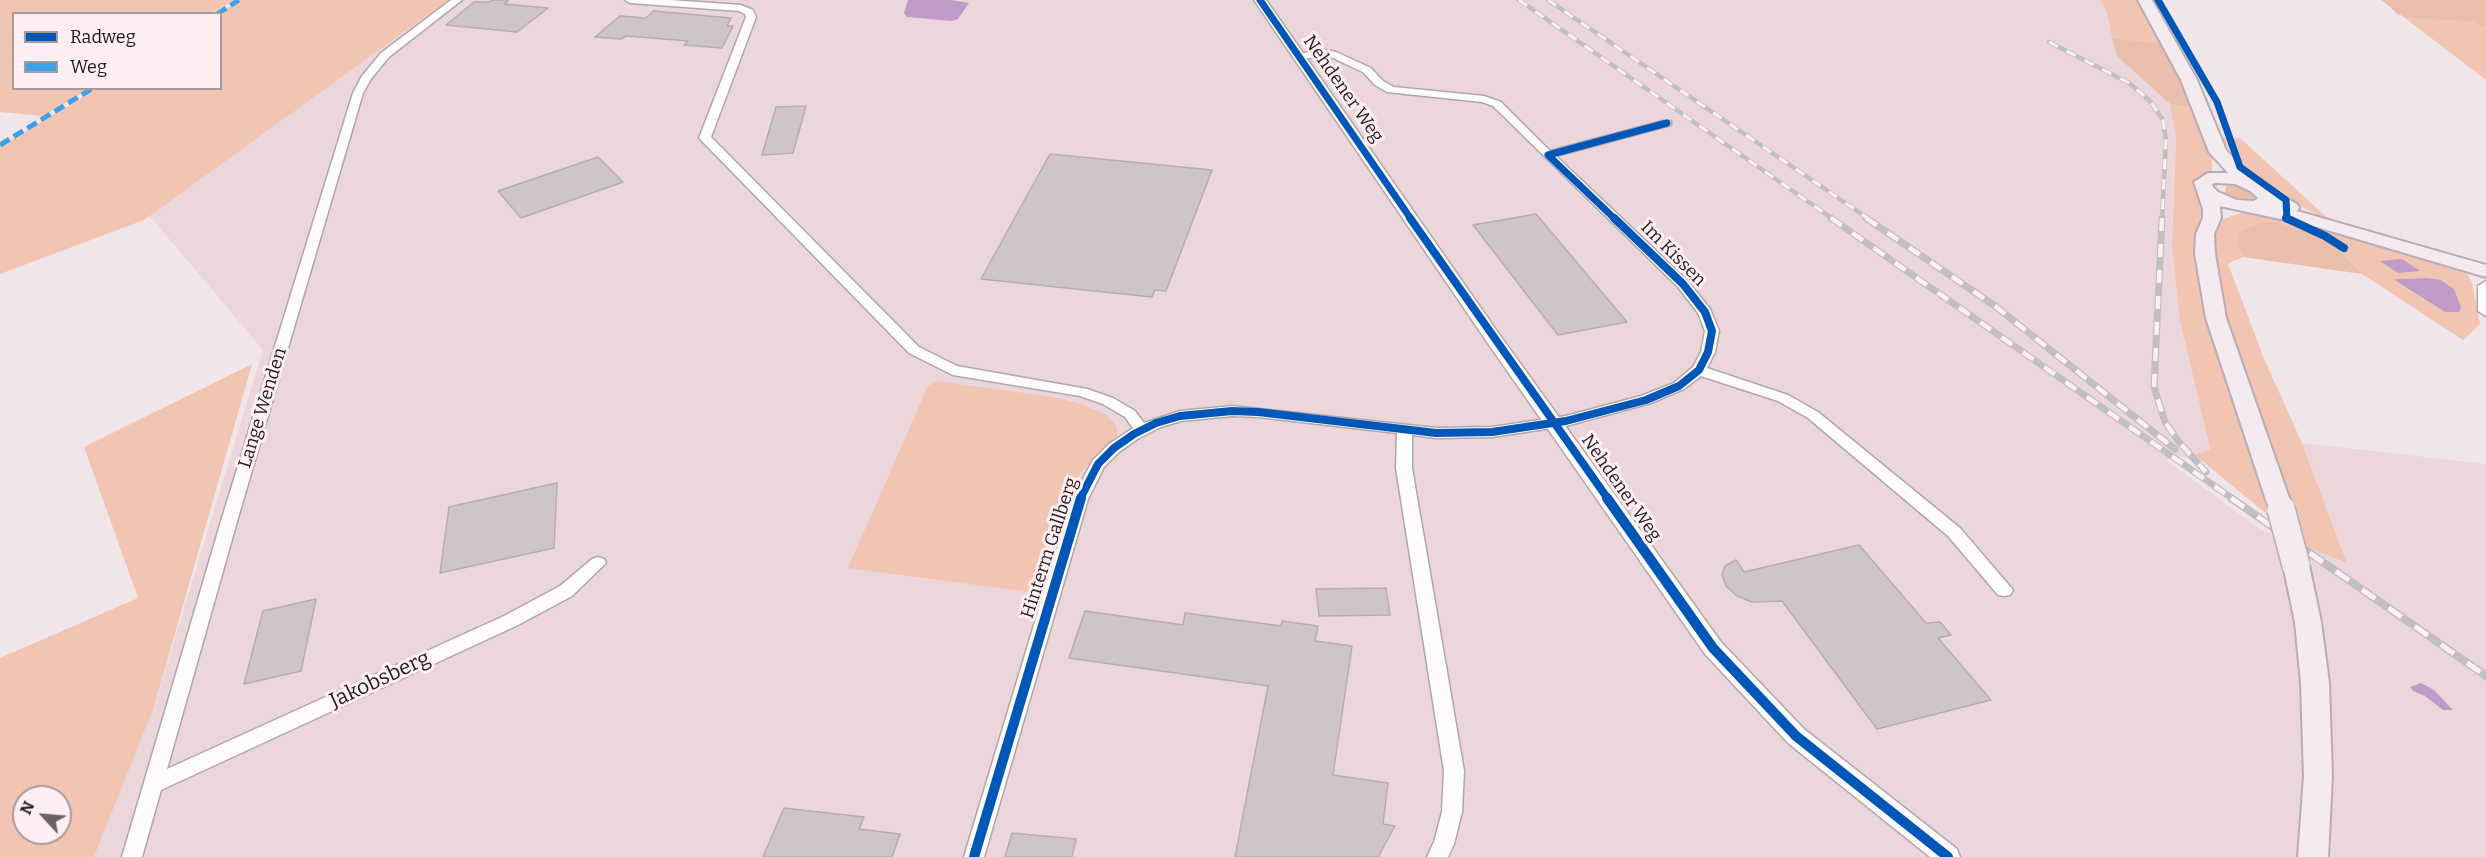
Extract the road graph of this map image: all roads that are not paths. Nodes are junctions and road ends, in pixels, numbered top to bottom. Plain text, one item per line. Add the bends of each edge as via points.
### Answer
1 (457, 0) edge
2 (630, 0) edge
3 (1260, 0) edge
4 (2145, 0) edge
5 (1301, 56) junction
6 (1667, 123) dead end
7 (2218, 153) junction
8 (1548, 155) junction
9 (2248, 183) junction
10 (2211, 184) junction
11 (2254, 203) junction
12 (2212, 218) junction
13 (2486, 270) edge
14 (2486, 286) edge
15 (2486, 311) edge
16 (1699, 370) junction
17 (1555, 422) junction
18 (1142, 430) junction
19 (1404, 430) junction
20 (598, 563) dead end
21 (2004, 590) dead end
22 (154, 784) junction
23 (132, 857) edge
24 (974, 857) edge
25 (1437, 857) edge
26 (1948, 857) edge
27 (2313, 857) edge

1 - 22 street, Lange Wenden via 384,55 358,93
2 - 18 street via 741,8 750,12 705,138 914,350 952,370 1082,392 1108,401 1130,414
3 - 5 street, Nehdener Weg
4 - 7 main road via 2189,80
5 - 8 street, Im Kissen via 1336,55 1367,70 1391,90 1484,99 1497,104
5 - 17 street, Nehdener Weg via 1493,338
6 - 8 street
7 - 9 main road
7 - 10 main road via 2219,166
8 - 16 street, Im Kissen via 1683,284 1705,312 1712,332
9 - 10 main road via 2232,178
9 - 11 main road
10 - 11 main road via 2218,199
10 - 12 main road
11 - 12 main road
11 - 13 main road
12 - 27 main road, bridge via 2205,234 2205,255 2216,318 2281,509 2308,622 2315,683 2318,776
14 - 15 street
16 - 17 street via 1679,386 1646,400
16 - 21 street via 1783,398 1813,415 1954,532
17 - 19 street, Hinterm Gallberg via 1476,434
17 - 26 street, Nehdener Weg via 1713,648 1796,736
18 - 19 street, Hinterm Gallberg via 1180,416 1232,411
18 - 24 street, Hinterm Gallberg via 1098,464 1080,499
19 - 25 street via 1404,468 1454,771 1452,812
20 - 22 street, Jakobsberg via 566,591 510,621
22 - 23 street, Lange Wenden

